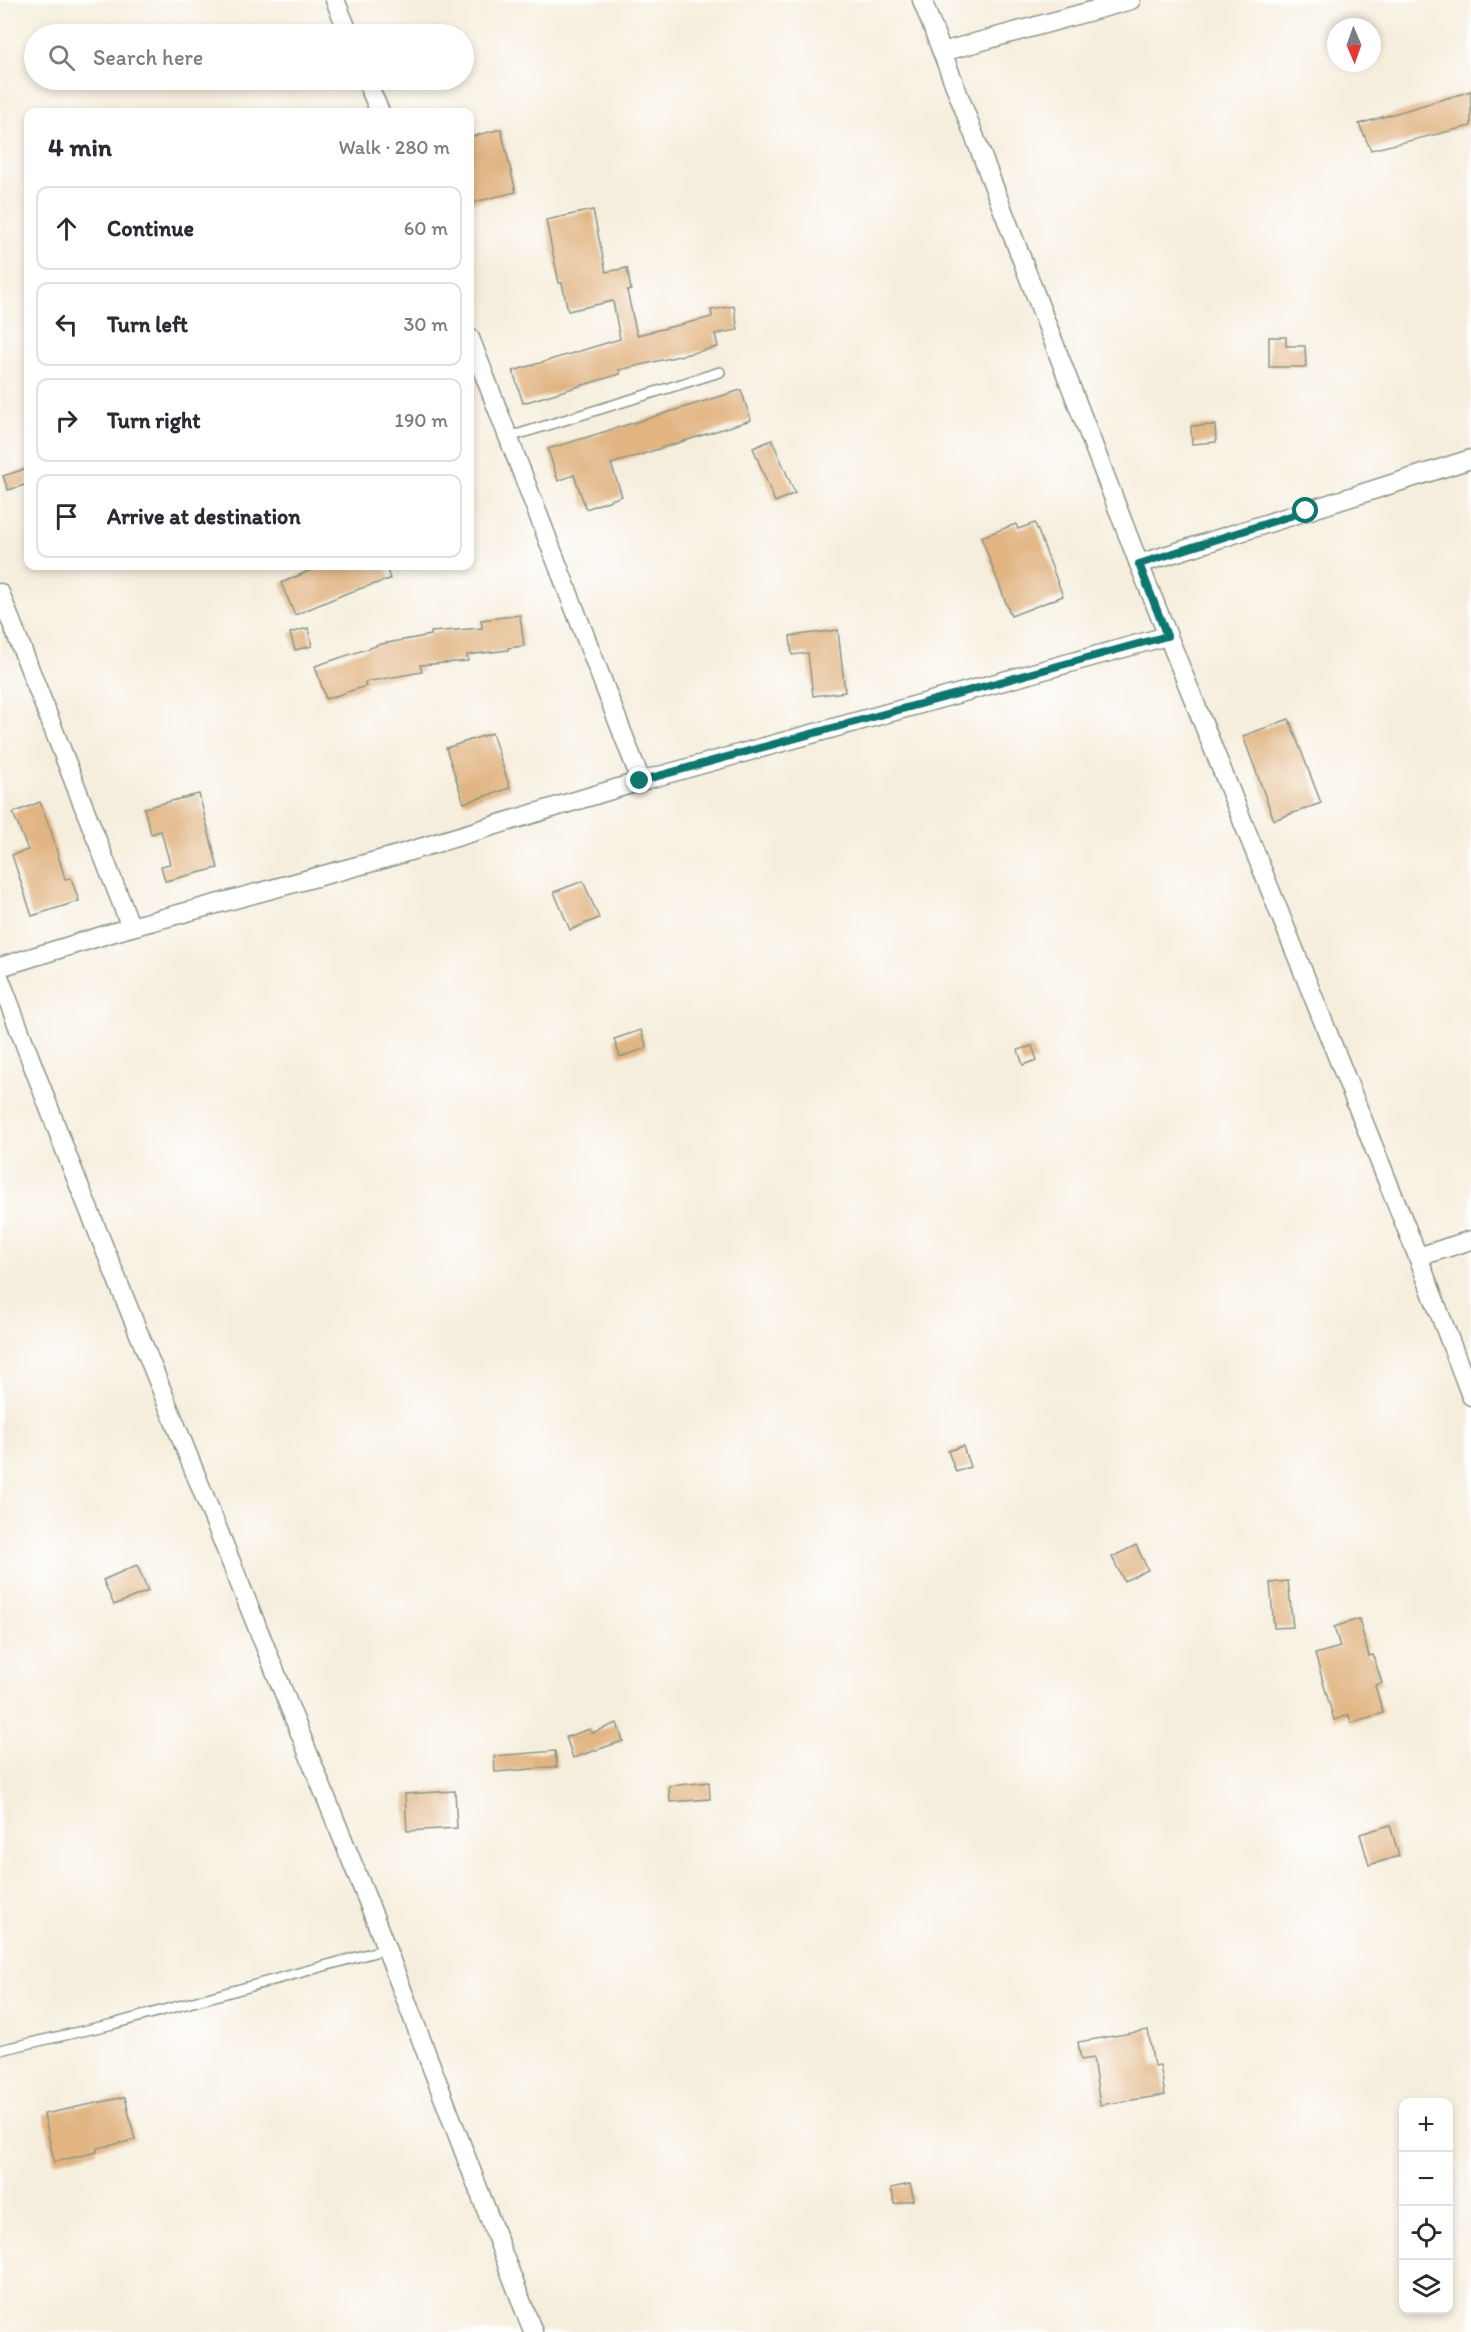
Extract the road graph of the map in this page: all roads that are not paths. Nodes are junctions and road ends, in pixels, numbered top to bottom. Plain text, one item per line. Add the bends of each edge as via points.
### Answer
1 (335, 0) edge
2 (922, 0) edge
3 (1131, 0) edge
4 (345, 24) edge
5 (942, 52) junction
6 (370, 90) edge
7 (378, 108) edge
8 (474, 348) edge
9 (720, 372) dead end
10 (508, 435) junction
11 (1471, 459) edge
12 (1139, 564) junction
13 (0, 593) edge
14 (1167, 636) junction
15 (640, 781) junction
16 (131, 927) junction
17 (0, 967) edge
18 (0, 979) edge
19 (1471, 1240) edge
20 (1418, 1257) junction
21 (1471, 1396) edge
22 (386, 1949) junction
23 (0, 2050) edge
24 (532, 2332) edge

1 - 4 street
2 - 5 street
3 - 5 street
5 - 12 street
6 - 7 street
8 - 10 street
9 - 10 lane
10 - 15 street
11 - 12 street
12 - 14 street
13 - 16 street
14 - 15 street
14 - 20 street
15 - 16 street via 387,858
16 - 17 street
18 - 22 street
19 - 20 street
20 - 21 street
22 - 23 lane via 113,2024
22 - 24 street

